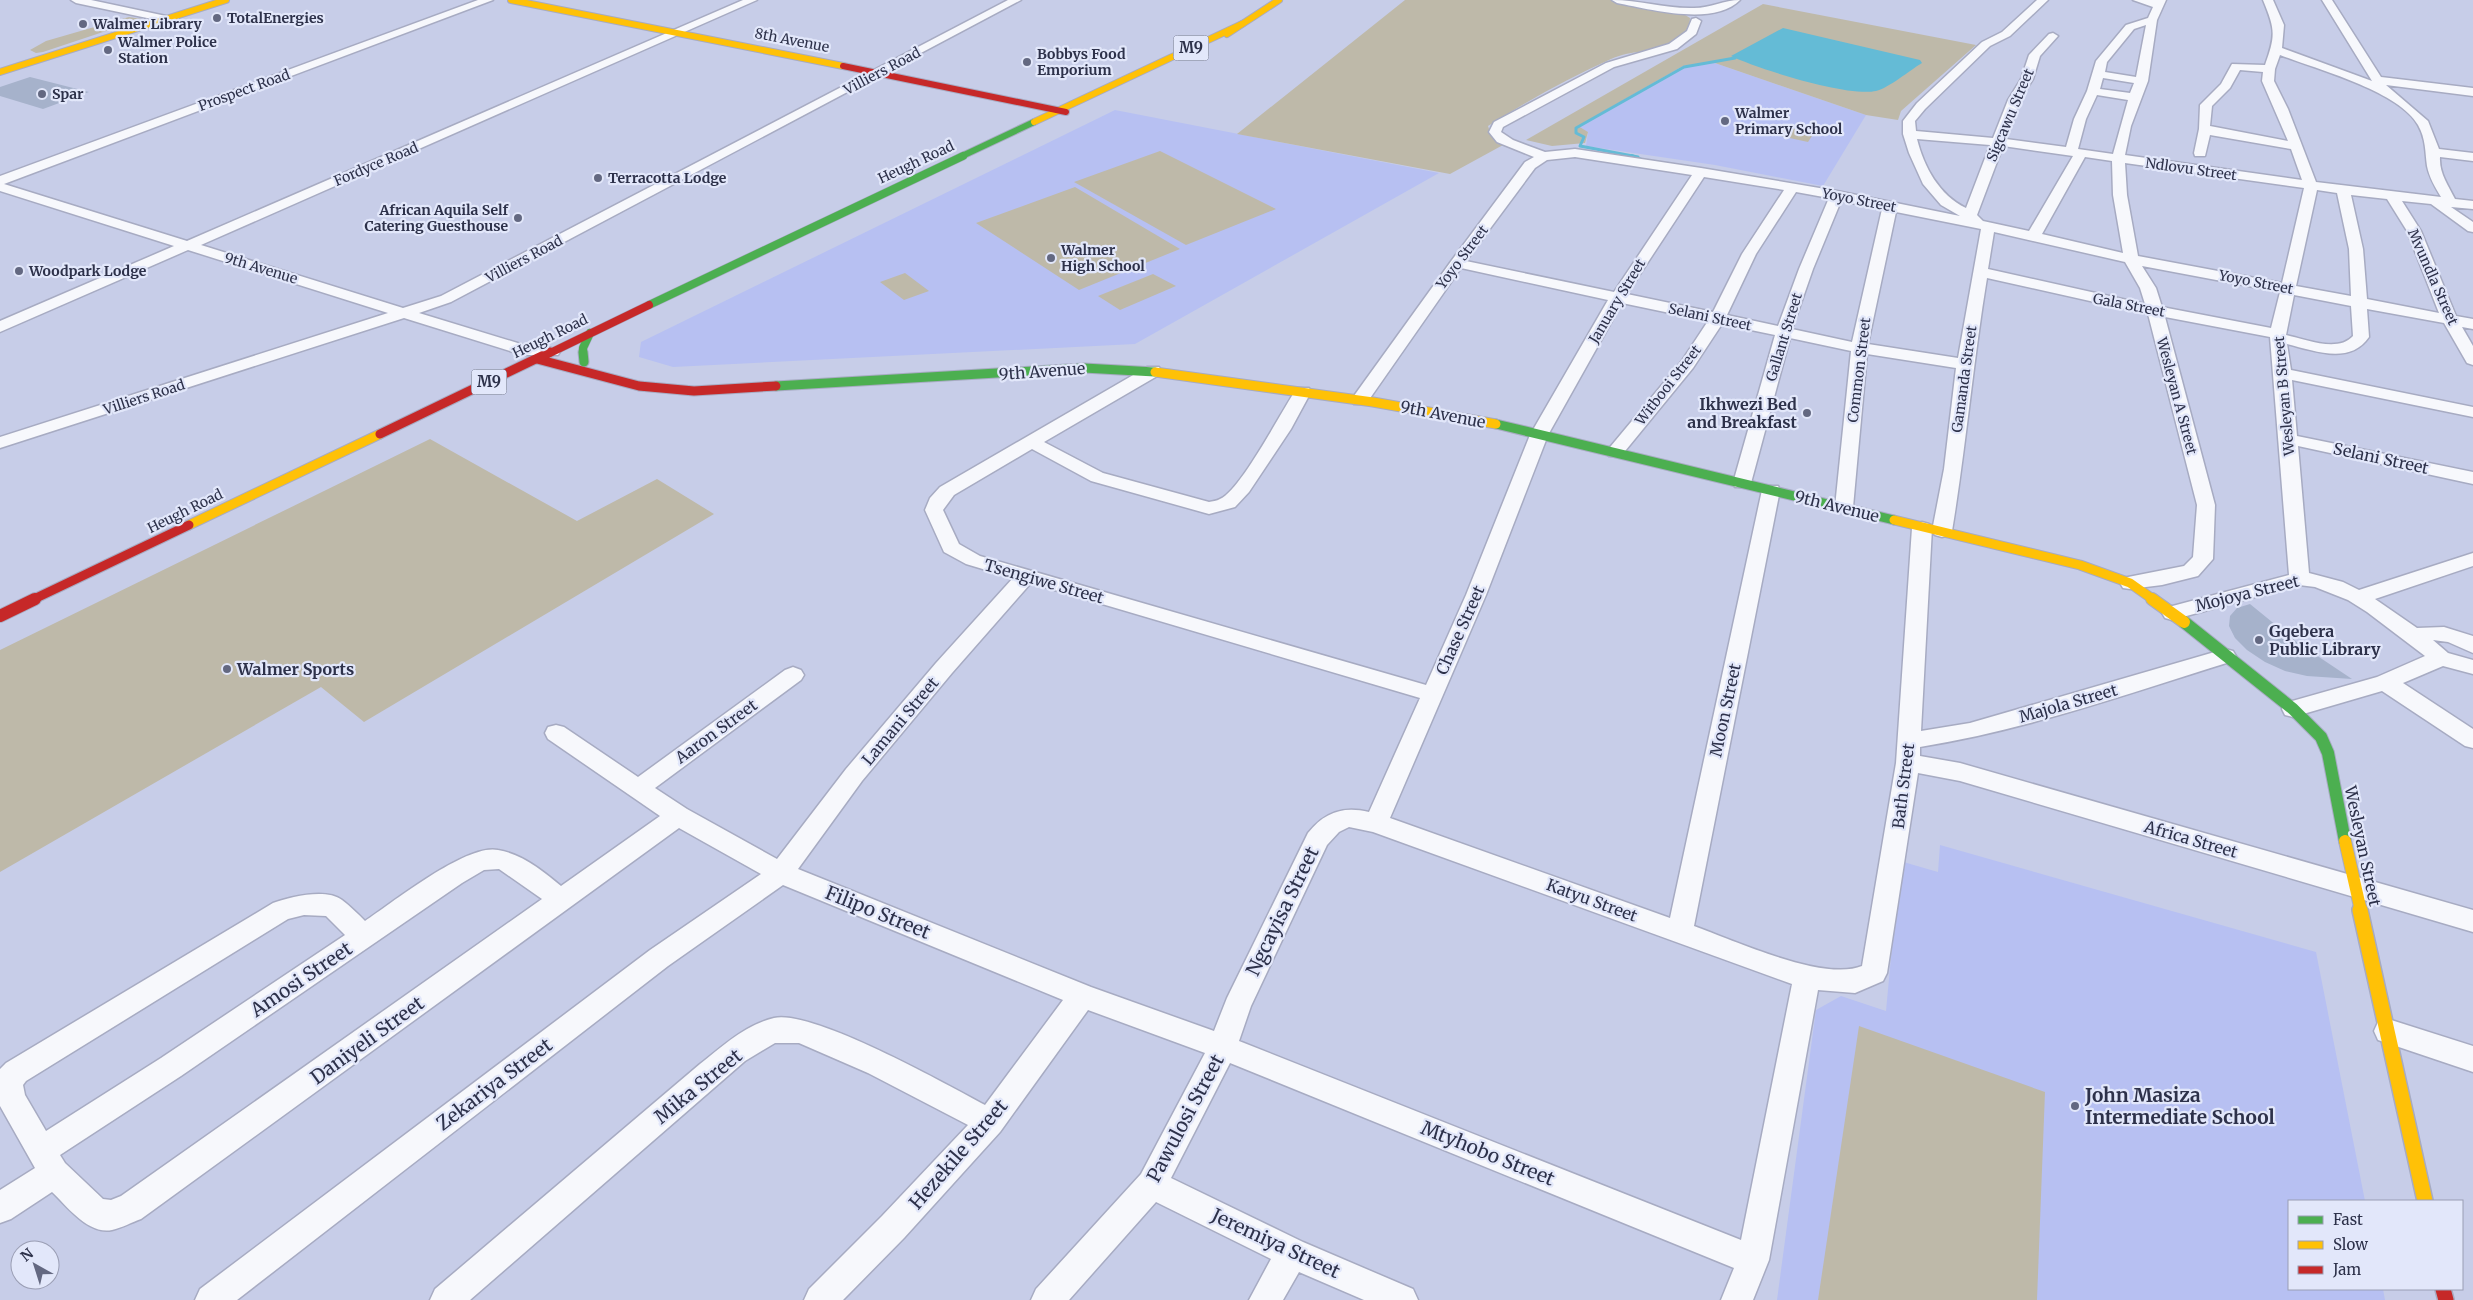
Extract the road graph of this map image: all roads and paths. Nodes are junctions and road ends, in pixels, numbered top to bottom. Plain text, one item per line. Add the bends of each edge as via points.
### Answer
1 (76, 0) edge
2 (226, 0) edge
3 (488, 0) edge
4 (511, 0) edge
5 (752, 0) edge
6 (1016, 0) edge
7 (1279, 0) edge
8 (1617, 0) edge
9 (1735, 0) edge
10 (2043, 0) edge
11 (2138, 0) edge
12 (2268, 0) edge
13 (2328, 0) edge
14 (2159, 2) edge
15 (1719, 9) junction
16 (1682, 10) junction
17 (166, 19) junction
18 (2152, 20) junction
19 (1696, 22) junction
20 (677, 33) junction
21 (2053, 36) dead end
22 (1996, 41) junction
23 (2041, 49) junction
24 (2276, 50) junction
25 (2269, 69) junction
26 (0, 72) edge
27 (879, 72) junction
28 (2098, 74) junction
29 (2142, 81) junction
30 (2380, 85) junction
31 (2093, 91) junction
32 (2473, 92) edge
33 (2136, 98) junction
34 (1062, 111) junction
35 (2206, 130) junction
36 (1909, 134) junction
37 (1998, 142) junction
38 (2296, 146) junction
39 (2076, 152) junction
40 (2434, 152) junction
41 (2200, 153) dead end
42 (1544, 156) junction
43 (2473, 156) edge
44 (2118, 159) junction
45 (1701, 172) junction
46 (0, 181) edge
47 (2311, 186) junction
48 (0, 187) edge
49 (1792, 187) junction
50 (2343, 190) junction
51 (1836, 195) junction
52 (2392, 196) junction
53 (2434, 201) junction
54 (2450, 202) junction
55 (2473, 205) edge
56 (1890, 206) junction
57 (1979, 222) junction
58 (2473, 228) edge
59 (2034, 236) junction
60 (185, 245) junction
61 (2131, 259) junction
62 (1456, 263) junction
63 (1980, 272) junction
64 (2287, 288) junction
65 (1617, 298) junction
66 (2360, 302) junction
67 (2155, 310) junction
68 (406, 313) junction
69 (1718, 318) junction
70 (2450, 320) junction
71 (2473, 324) edge
72 (0, 327) edge
73 (1783, 333) junction
74 (590, 334) junction
75 (2279, 336) junction
76 (1859, 348) junction
77 (522, 350) junction
78 (552, 352) junction
79 (537, 359) junction
80 (2473, 360) edge
81 (584, 362) junction
82 (1965, 364) junction
83 (1153, 371) junction
84 (2283, 372) junction
85 (739, 390) junction
86 (1304, 392) junction
87 (1360, 400) junction
88 (2473, 412) edge
89 (1539, 435) junction
90 (2288, 439) junction
91 (1032, 442) junction
92 (0, 443) edge
93 (1615, 452) junction
94 (2473, 478) edge
95 (1742, 483) junction
96 (1770, 490) junction
97 (1844, 507) junction
98 (1932, 530) junction
99 (2473, 559) edge
100 (1027, 575) junction
101 (2299, 579) junction
102 (2130, 583) junction
103 (2358, 597) junction
104 (2172, 612) junction
105 (0, 616) edge
106 (2412, 636) junction
107 (2471, 643) edge
108 (2225, 656) junction
109 (2441, 658) junction
110 (2473, 667) edge
111 (793, 675) dead end
112 (2385, 682) junction
113 (1431, 694) junction
114 (2293, 709) junction
115 (556, 733) dead end
116 (2473, 740) edge
117 (1909, 752) junction
118 (640, 788) junction
119 (678, 816) junction
120 (1376, 823) junction
121 (781, 873) junction
122 (2354, 886) junction
123 (562, 900) junction
124 (2473, 920) edge
125 (1680, 931) junction
126 (364, 937) junction
127 (1807, 978) junction
128 (1082, 996) junction
129 (2388, 1031) junction
130 (1222, 1046) junction
131 (2473, 1058) edge
132 (990, 1122) junction
133 (48, 1161) junction
134 (1152, 1184) junction
135 (2425, 1200) edge
136 (0, 1208) edge
137 (1292, 1253) junction
138 (1753, 1260) junction
139 (212, 1300) edge
140 (446, 1300) edge
141 (820, 1300) edge
142 (1047, 1300) edge
143 (1265, 1300) edge
144 (1402, 1300) edge
145 (1737, 1300) edge

1 - 17 street
2 - 17 street
3 - 46 street, Prospect Road
4 - 20 street, 8th Avenue
5 - 20 street, Fordyce Road
6 - 27 street, Villiers Road
7 - 34 street, Heugh Road / M9 via 1242,24
8 - 16 street
9 - 15 street
10 - 22 street
11 - 14 street
12 - 24 street via 2279,24
13 - 30 street
14 - 18 street, Wesleyan A Street
15 - 16 street
15 - 19 street
16 - 19 street
17 - 26 street
18 - 28 street via 2130,27 2102,61
18 - 29 street, Wesleyan A Street
19 - 42 street via 1682,43 1610,64 1498,124 1495,132 1501,139
20 - 27 street, 8th Avenue
20 - 60 street, Fordyce Road
21 - 23 street, Sigcawu Street
22 - 23 street
22 - 36 street via 1986,44 1921,106 1909,122
23 - 37 street, Sigcawu Street via 2014,100
24 - 25 street
24 - 30 street
25 - 35 street via 2236,66 2226,86 2206,105
25 - 38 street via 2268,82
27 - 34 street, 8th Avenue
27 - 68 street, Villiers Road via 468,288
28 - 29 street
28 - 31 street
29 - 33 street, Wesleyan A Street
30 - 32 street
30 - 40 street via 2424,124
31 - 33 street
31 - 39 street via 2080,119
33 - 44 street, Wesleyan A Street via 2125,126
34 - 74 street, Heugh Road / M9
35 - 38 street
35 - 41 street
36 - 37 street, Ndlovu Street
36 - 57 street via 1929,183 1944,201
37 - 39 street, Ndlovu Street
37 - 57 street, Sigcawu Street
38 - 47 street
39 - 44 street, Ndlovu Street
39 - 59 street
40 - 43 street
40 - 54 street via 2436,176
42 - 45 street, Yoyo Street via 1575,153
42 - 62 street, Yoyo Street via 1530,165
44 - 47 street, Ndlovu Street
44 - 61 street, Wesleyan A Street via 2120,195
45 - 49 street, Yoyo Street
45 - 65 street, January Street
47 - 50 street, Ndlovu Street
47 - 64 street, Wesleyan B Street
48 - 60 street, 9th Avenue
49 - 51 street, Yoyo Street
49 - 69 street, Witbooi Street via 1749,254
50 - 52 street, Ndlovu Street
50 - 66 street via 2356,249
51 - 56 street, Yoyo Street
51 - 73 street, Gallant Street
52 - 53 street, Ndlovu Street
52 - 70 street, Mvundla Street via 2414,231
53 - 54 street, Ndlovu Street
53 - 58 street
54 - 55 street, Ndlovu Street
56 - 57 street, Yoyo Street
56 - 76 street, Common Street
57 - 59 street, Yoyo Street
57 - 63 street, Gamanda Street
59 - 61 street, Yoyo Street
60 - 68 street, 9th Avenue
60 - 72 street, Fordyce Road
61 - 64 street, Yoyo Street
61 - 67 street, Wesleyan A Street via 2148,288
62 - 65 street, Selani Street
62 - 87 street, Yoyo Street
63 - 67 street, Gala Street
63 - 82 street, Gamanda Street
64 - 66 street, Yoyo Street
64 - 75 street, Wesleyan B Street
65 - 69 street, Selani Street
65 - 89 street, January Street
66 - 70 street, Yoyo Street
66 - 75 street, Gala Street via 2361,336 2349,348 2328,348
67 - 75 street, Gala Street
67 - 102 street, Wesleyan A Street via 2206,505 2203,559 2191,571
68 - 77 street, 9th Avenue
68 - 92 street, Villiers Road
69 - 73 street, Selani Street
69 - 93 street, Witbooi Street via 1687,366
70 - 71 street, Yoyo Street
70 - 80 street, Mvundla Street
73 - 76 street, Selani Street
73 - 95 street, Gallant Street
74 - 78 street, Heugh Road / M9
74 - 81 street via 583,348
75 - 84 street, Wesleyan B Street
76 - 82 street, Selani Street
76 - 97 street, Common Street
77 - 78 street, 9th Avenue
77 - 79 street, 9th Avenue
78 - 79 street, Heugh Road / M9
78 - 81 street, 9th Avenue
79 - 85 street, 9th Avenue via 639,386 694,392
79 - 105 street, Heugh Road / M9
81 - 85 street, 9th Avenue via 646,379
82 - 98 street, Gamanda Street via 1953,469
83 - 85 street, 9th Avenue via 1084,368
83 - 86 street, 9th Avenue
83 - 91 street, Tsengiwe Street
84 - 88 street
84 - 90 street, Wesleyan B Street
86 - 87 street, 9th Avenue
86 - 91 street via 1242,488 1228,503 1219,506 1196,506 1097,477
87 - 89 street, 9th Avenue via 1426,409
89 - 93 street, 9th Avenue
89 - 113 street, Chase Street via 1476,595
90 - 94 street, Selani Street
90 - 101 street, Wesleyan B Street
91 - 100 street, Tsengiwe Street via 947,491 934,510 956,552
93 - 95 street, 9th Avenue
95 - 96 street, 9th Avenue
96 - 97 street, 9th Avenue
96 - 125 street, Moon Street
97 - 98 street, 9th Avenue
98 - 102 street, 9th Avenue via 2080,565
98 - 117 street, Bath Street
99 - 103 street
100 - 113 street, Tsengiwe Street
100 - 121 street, Lamani Street via 845,786
101 - 103 street, Mojoya Street via 2320,580
101 - 104 street, Mojoya Street
102 - 104 street, Wesleyan Street
103 - 106 street, Mojoya Street
104 - 108 street, Wesleyan Street
106 - 107 street via 2438,632
106 - 109 street, Mojoya Street
108 - 114 street, Wesleyan Street
108 - 117 street, Majola Street
109 - 110 street
109 - 112 street
111 - 118 street, Aaron Street
112 - 114 street
112 - 116 street
113 - 120 street, Chase Street
114 - 122 street, Wesleyan Street via 2320,737 2328,753
115 - 118 street, Filipo Street
117 - 122 street, Africa Street via 1960,772
117 - 127 street, Bath Street via 1874,974 1855,981
118 - 119 street, Filipo Street
119 - 121 street, Filipo Street
119 - 123 street, Daniyeli Street
120 - 125 street, Katyu Street
120 - 130 street, Ngcayisa Street via 1340,818 1327,826 1317,840 1237,1006
121 - 128 street, Filipo Street
121 - 139 street, Zekariya Street via 659,958
122 - 124 street, Africa Street
122 - 129 street, Wesleyan Street
123 - 126 street, Amosi Street via 502,859 489,859 475,863 442,883
123 - 133 street, Daniyeli Street via 130,1208 111,1215 92,1210
125 - 127 street, Katyu Street
126 - 133 street, Amosi Street via 171,1067
126 - 133 street, Daniyeli Street via 332,906 304,905 282,910 30,1062 11,1076 7,1086
127 - 138 street
128 - 130 street, Filipo Street
128 - 132 street, Hezekile Street
129 - 131 street
129 - 135 street, Wesleyan Street
130 - 134 street, Pawulosi Street
130 - 138 street, Mtyhobo Street
132 - 140 street, Mika Street via 872,1061 816,1037 784,1029 772,1032 746,1046 710,1074
132 - 141 street, Hezekile Street
133 - 136 street
134 - 137 street, Jeremiya Street
134 - 142 street, Pawulosi Street
137 - 143 street
137 - 144 street, Jeremiya Street
138 - 145 street

